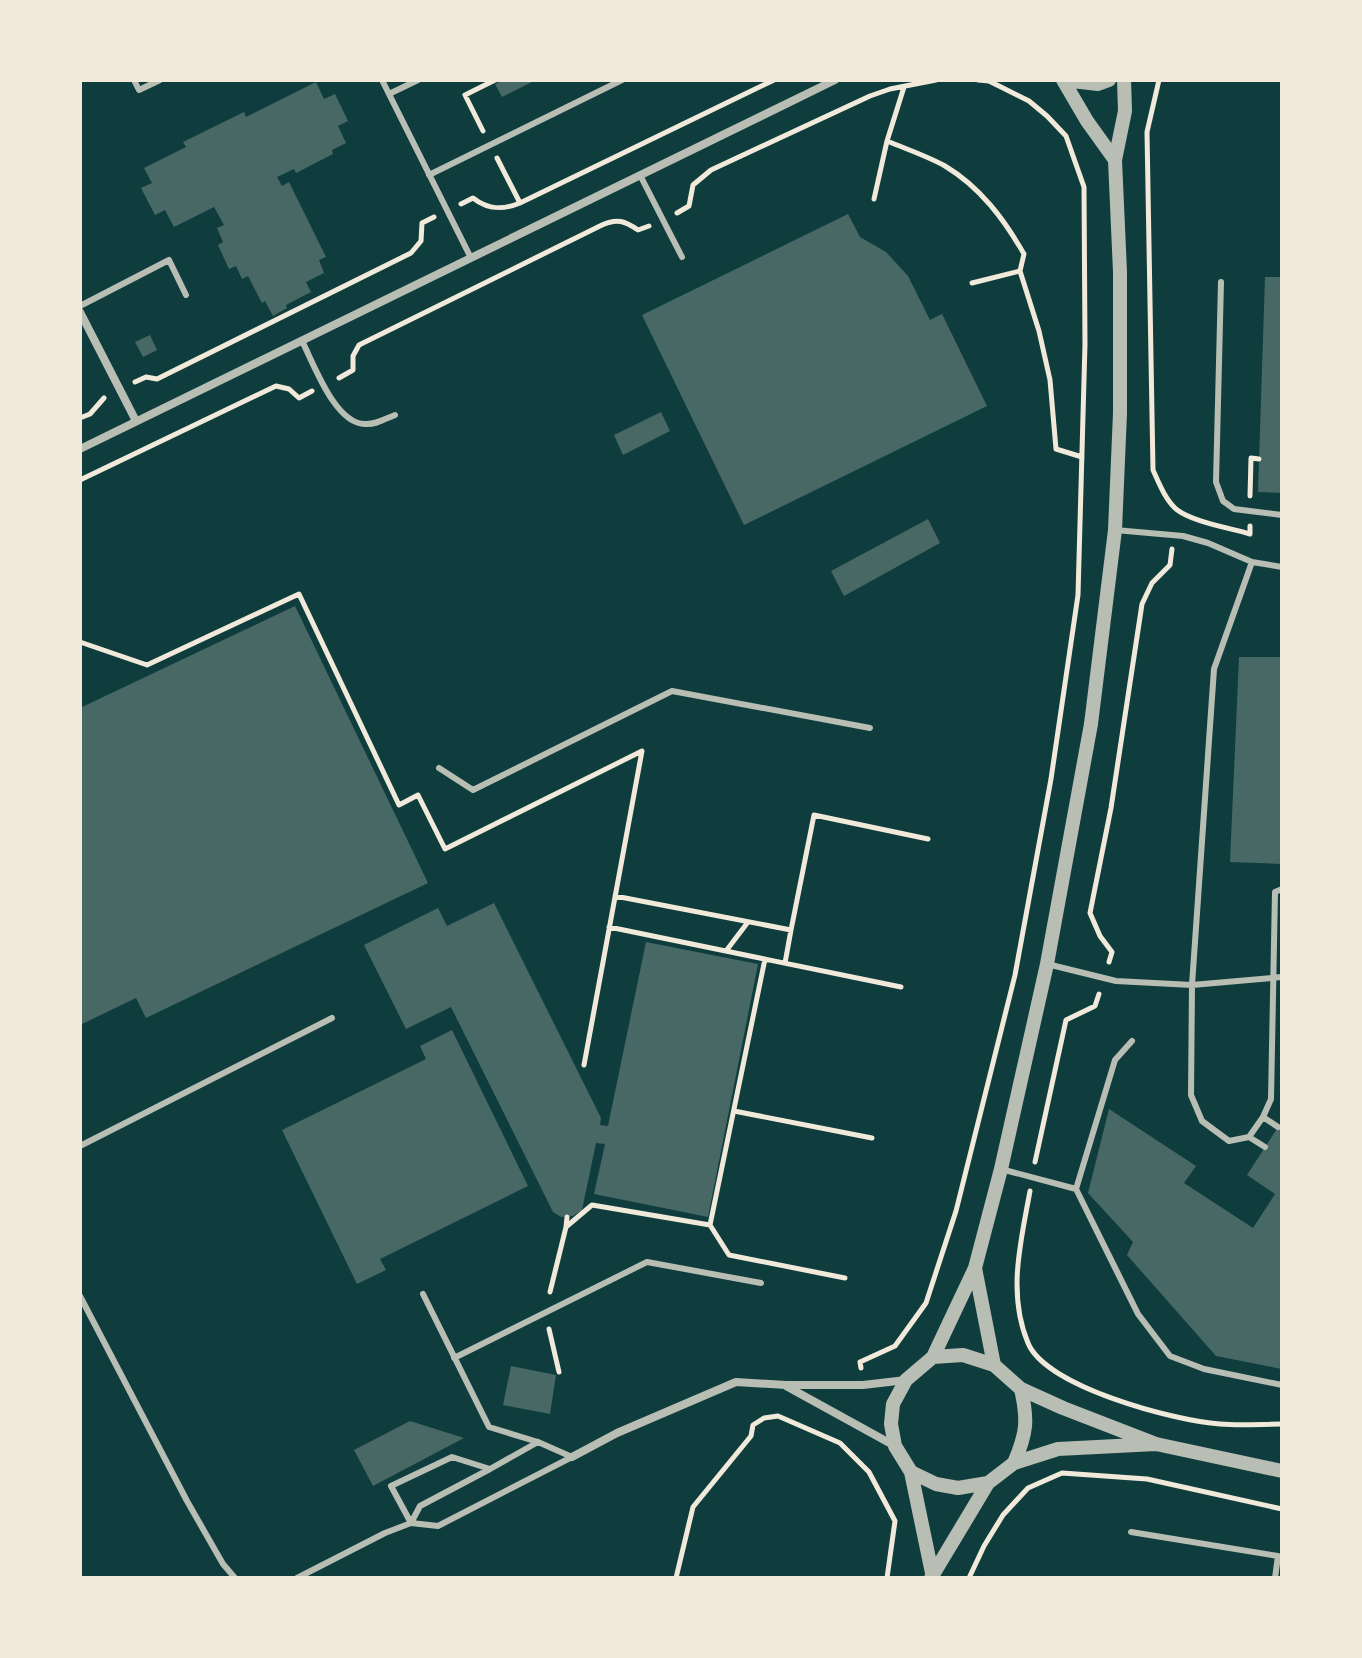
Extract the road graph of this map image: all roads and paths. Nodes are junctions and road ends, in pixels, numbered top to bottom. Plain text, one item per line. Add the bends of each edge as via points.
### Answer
1 (134, 80) edge
2 (160, 80) edge
3 (382, 80) edge
4 (418, 80) edge
5 (622, 80) edge
6 (774, 80) edge
7 (835, 80) edge
8 (936, 80) edge
9 (978, 80) edge
10 (989, 80) edge
11 (1063, 80) edge
12 (1109, 80) edge
13 (1124, 80) edge
14 (1159, 80) edge
15 (904, 86) junction
16 (389, 94) junction
17 (887, 141) junction
18 (1115, 160) junction
19 (429, 175) junction
20 (640, 175) junction
21 (874, 199) dead end
22 (461, 203) dead end
23 (680, 211) dead end
24 (430, 219) dead end
25 (645, 228) dead end
26 (470, 256) junction
27 (682, 257) dead end
28 (1020, 271) junction
29 (1221, 282) dead end
30 (972, 283) dead end
31 (186, 295) dead end
32 (80, 309) edge
33 (302, 341) junction
34 (341, 377) dead end
35 (136, 382) dead end
36 (307, 394) dead end
37 (103, 399) dead end
38 (395, 415) dead end
39 (80, 418) edge
40 (136, 421) junction
41 (80, 449) edge
42 (1082, 457) junction
43 (80, 480) edge
44 (1177, 509) dead end
45 (1282, 515) edge
46 (1115, 530) junction
47 (1252, 562) junction
48 (1170, 565) dead end
49 (1282, 567) edge
50 (870, 728) dead end
51 (439, 768) dead end
52 (928, 839) dead end
53 (1282, 889) edge
54 (615, 896) dead end
55 (748, 922) junction
56 (609, 927) dead end
57 (791, 930) junction
58 (726, 951) junction
59 (1112, 952) dead end
60 (765, 959) junction
61 (785, 963) junction
62 (1047, 964) junction
63 (1279, 977) edge
64 (1192, 985) junction
65 (901, 987) dead end
66 (1095, 1006) dead end
67 (332, 1018) dead end
68 (1132, 1041) dead end
69 (734, 1111) junction
70 (1263, 1117) junction
71 (1278, 1127) dead end
72 (1249, 1137) junction
73 (872, 1138) dead end
74 (80, 1146) edge
75 (1265, 1147) dead end
76 (1001, 1169) junction
77 (1032, 1176) junction
78 (1076, 1189) junction
79 (567, 1217) dead end
80 (710, 1225) junction
81 (975, 1268) junction
82 (845, 1278) dead end
83 (761, 1283) dead end
84 (423, 1294) dead end
85 (80, 1296) edge
86 (933, 1357) junction
87 (454, 1358) junction
88 (860, 1362) dead end
89 (994, 1365) junction
90 (906, 1380) junction
91 (786, 1385) junction
92 (1282, 1385) edge
93 (1021, 1389) junction
94 (1282, 1424) edge
95 (538, 1442) junction
96 (1156, 1444) junction
97 (895, 1446) junction
98 (572, 1457) junction
99 (1014, 1463) junction
100 (490, 1469) junction
101 (1282, 1471) edge
102 (911, 1472) junction
103 (988, 1483) junction
104 (1282, 1509) edge
105 (411, 1523) junction
106 (1131, 1532) dead end
107 (1280, 1557) edge
108 (932, 1576) edge
109 (235, 1578) edge
110 (297, 1578) edge
111 (676, 1578) edge
112 (887, 1578) edge
113 (969, 1578) edge
114 (1275, 1578) edge

1 - 2 lane via 139,90
3 - 16 lane
4 - 16 lane
5 - 19 lane
6 - 22 path via 520,203 493,207 473,198
7 - 20 street
8 - 15 path
9 - 10 path
10 - 42 path via 1029,101 1066,136 1084,187
11 - 12 street
11 - 18 street
13 - 18 street via 1125,111
14 - 44 path via 1147,132 1153,470
15 - 17 path
15 - 23 path via 870,96 711,170 693,185 689,206
16 - 19 lane
17 - 21 path
17 - 28 path via 945,166 978,191 1005,221 1024,254
18 - 46 street via 1120,272
19 - 26 lane
20 - 26 street
20 - 27 lane
24 - 35 path via 422,223 421,241 411,253 157,379
25 - 34 path via 613,220 445,302 359,345 353,370
26 - 33 street
28 - 30 path
28 - 42 path via 1050,380 1056,449
29 - 45 lane via 1216,482 1223,501 1234,509
31 - 32 lane via 169,260
32 - 40 street
33 - 38 lane via 338,410 351,422 364,425
33 - 40 street
36 - 43 path via 299,398 276,386
37 - 39 path
40 - 41 street
42 - 88 path via 1078,595 1051,779 1011,990 956,1211 926,1303 895,1346
46 - 47 lane via 1183,536
46 - 62 street via 1091,724
47 - 49 lane
47 - 64 lane via 1214,669
48 - 59 path via 1152,583 1142,604 1090,913
50 - 51 lane via 672,691 473,790
52 - 57 path via 814,815
53 - 63 lane via 1275,892
54 - 55 path
55 - 57 path
55 - 58 path
56 - 58 path
57 - 61 path
58 - 60 path
60 - 61 path
60 - 69 path
61 - 65 path
62 - 64 lane via 1116,981
62 - 76 street
63 - 64 lane
63 - 70 lane via 1271,1099
64 - 72 lane via 1194,1108 1229,1141
66 - 77 path via 1066,1020
67 - 74 lane
68 - 78 lane via 1115,1060
69 - 73 path
69 - 80 path
70 - 71 lane
70 - 72 lane
72 - 75 lane
76 - 77 lane
76 - 81 street
77 - 78 lane
77 - 94 path via 1016,1276 1019,1313 1028,1343 1040,1360 1081,1387 1166,1413 1219,1424
78 - 92 lane via 1138,1314 1170,1356 1204,1369
79 - 80 path via 566,1227 592,1205
80 - 82 path via 729,1255
81 - 86 street
81 - 89 street
83 - 87 lane via 647,1262
84 - 87 lane
85 - 109 lane via 187,1501
86 - 89 street via 963,1355
86 - 90 street
87 - 95 lane via 489,1427
89 - 93 street
90 - 91 street
90 - 97 street via 893,1404
91 - 97 street
91 - 98 street via 736,1382
93 - 96 street
93 - 99 street via 1027,1417
95 - 98 lane
95 - 100 lane
96 - 99 street via 1058,1449
96 - 101 street
97 - 102 street
98 - 105 lane via 438,1526
99 - 103 street
100 - 105 lane via 420,1506
100 - 105 lane via 452,1457 391,1486
102 - 103 street via 958,1488
102 - 108 street
103 - 108 street
104 - 113 path via 1147,1479 1062,1473 1028,1488 1003,1515
105 - 110 lane
106 - 107 lane
107 - 114 lane
111 - 112 path via 693,1507 751,1436 753,1425 778,1416 840,1443 869,1472 895,1521

